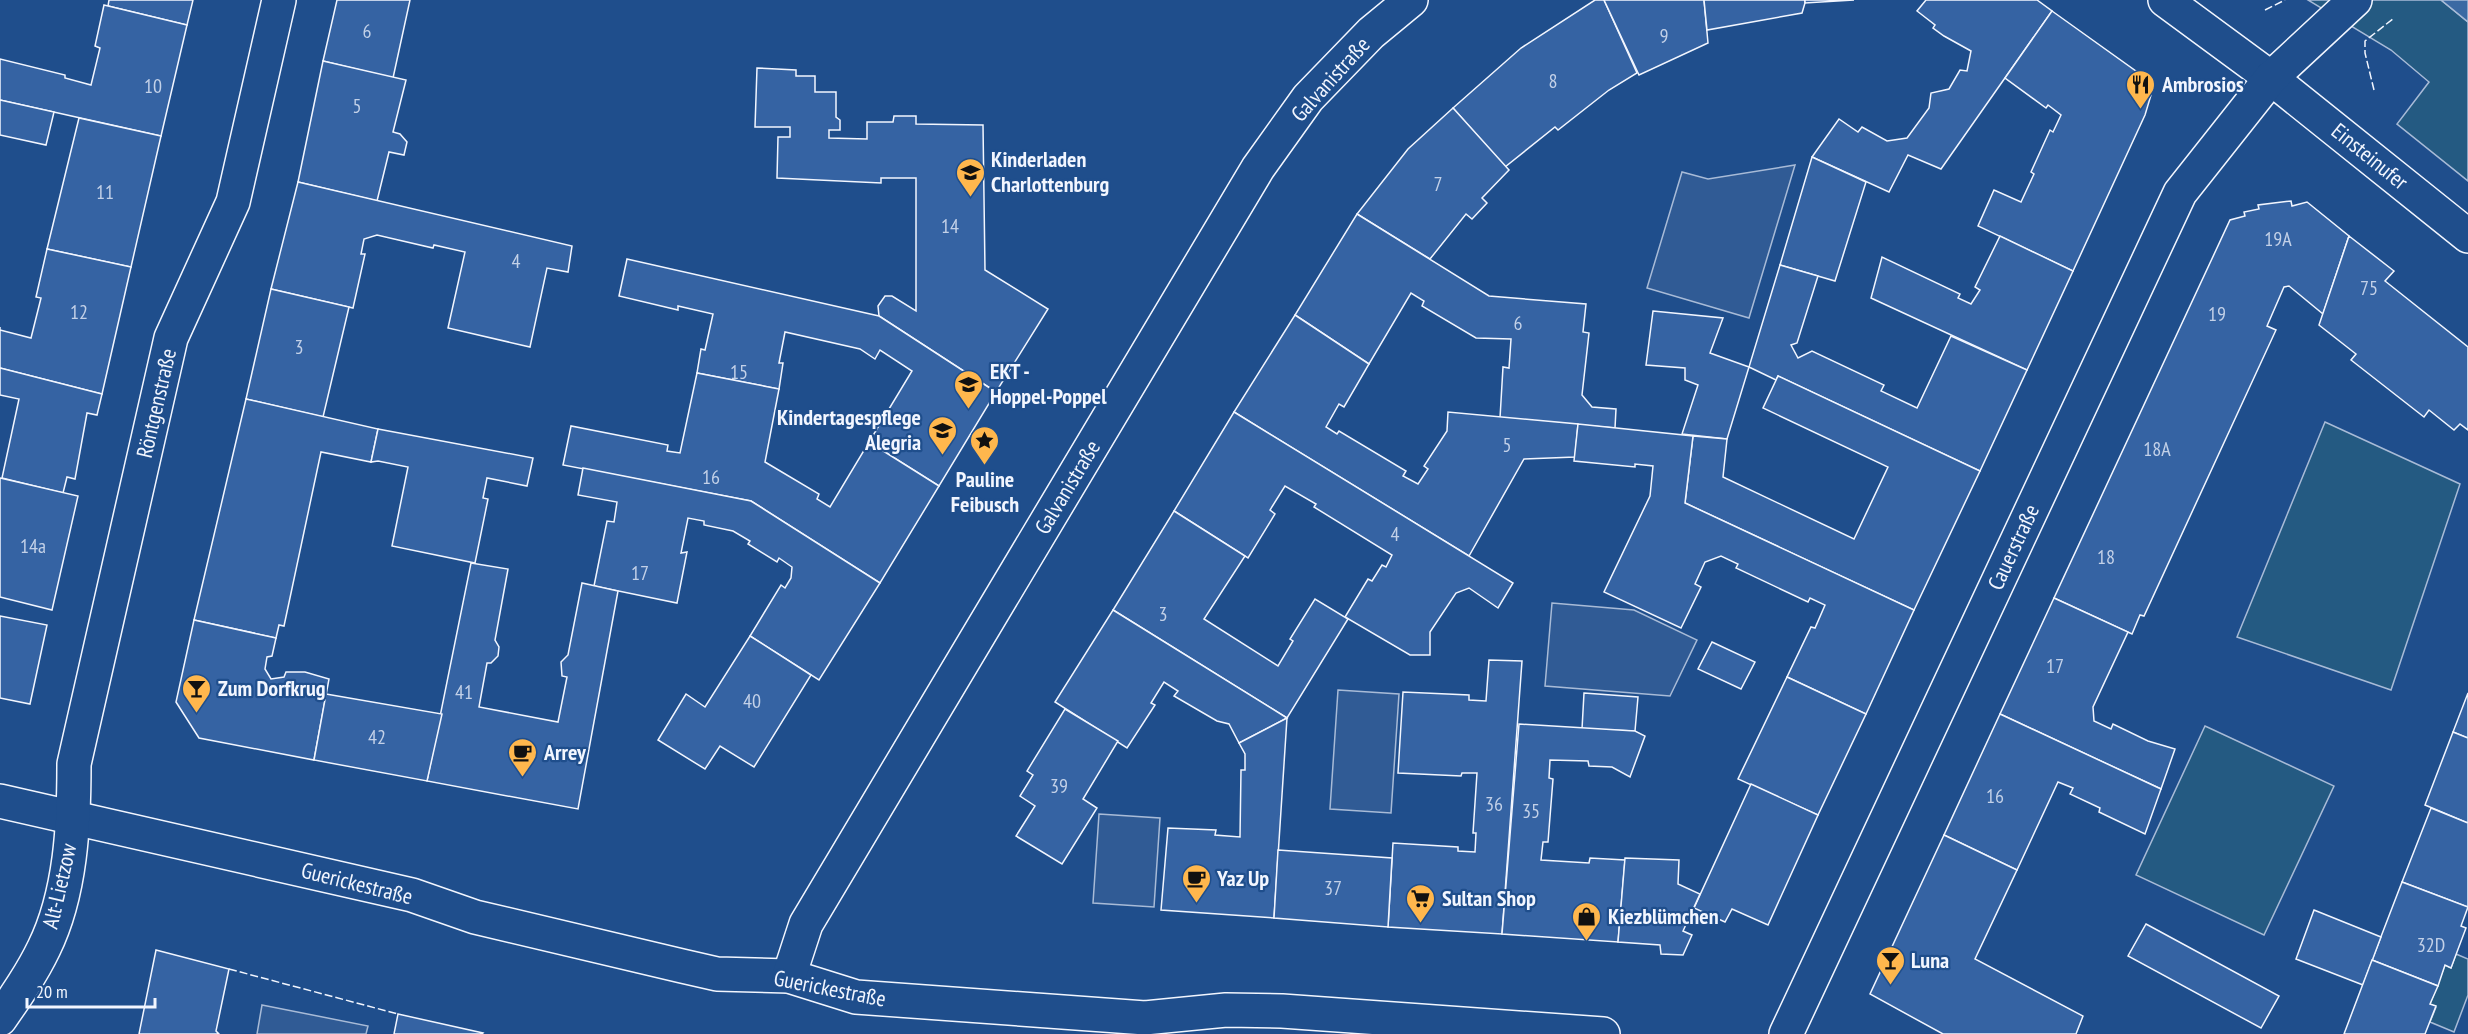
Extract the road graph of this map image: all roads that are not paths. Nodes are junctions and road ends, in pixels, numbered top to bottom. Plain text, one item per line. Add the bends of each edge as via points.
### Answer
1 (279, 0) edge
2 (1411, 0) edge
3 (2165, 0) edge
4 (2355, 0) edge
5 (2271, 78) junction
6 (2468, 236) edge
7 (0, 801) edge
8 (74, 817) junction
9 (789, 976) junction
10 (0, 1018) edge
11 (1603, 1034) edge
12 (1786, 1034) edge

1 - 8 street, Röntgenstraße via 232,202 171,338 74,764
2 - 9 street, Galvanistraße via 1371,33 1308,98 1258,168 806,924
3 - 5 street
4 - 5 street, Cauerstraße
5 - 6 street, Einsteinufer
5 - 12 street, Cauerstraße via 2180,193
7 - 8 street, Alt-Lietzow
8 - 9 street, Guerickestraße via 412,895 475,917 717,974
8 - 10 street, Alt-Lietzow via 62,895 45,946
9 - 11 street, Guerickestraße via 856,997 1145,1018 1226,1010 1282,1011

